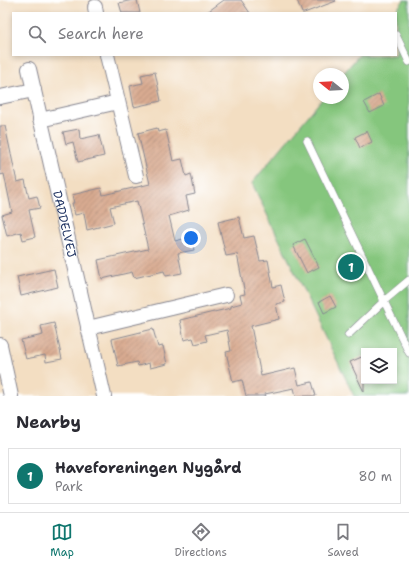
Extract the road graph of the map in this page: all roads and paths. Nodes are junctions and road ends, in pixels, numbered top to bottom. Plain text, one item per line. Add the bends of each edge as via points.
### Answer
1 (397, 37) edge
2 (107, 56) edge
3 (409, 62) edge
4 (29, 69) dead end
5 (34, 90) junction
6 (0, 97) edge
7 (118, 102) junction
8 (40, 120) junction
9 (307, 141) dead end
10 (136, 176) dead end
11 (409, 280) edge
12 (226, 295) dead end
13 (384, 301) junction
14 (88, 328) junction
15 (348, 336) dead end
16 (0, 345) edge
17 (409, 353) edge
18 (11, 396) edge
19 (104, 396) edge

1 - 3 lane
2 - 7 street
4 - 5 street, DADDELVEJ
5 - 6 street
5 - 8 street, DADDELVEJ
7 - 8 street
7 - 10 street
8 - 14 street, DADDELVEJ
9 - 13 lane
11 - 13 lane
12 - 14 street
13 - 15 lane
13 - 17 lane
14 - 19 street, DADDELVEJ
16 - 18 street

